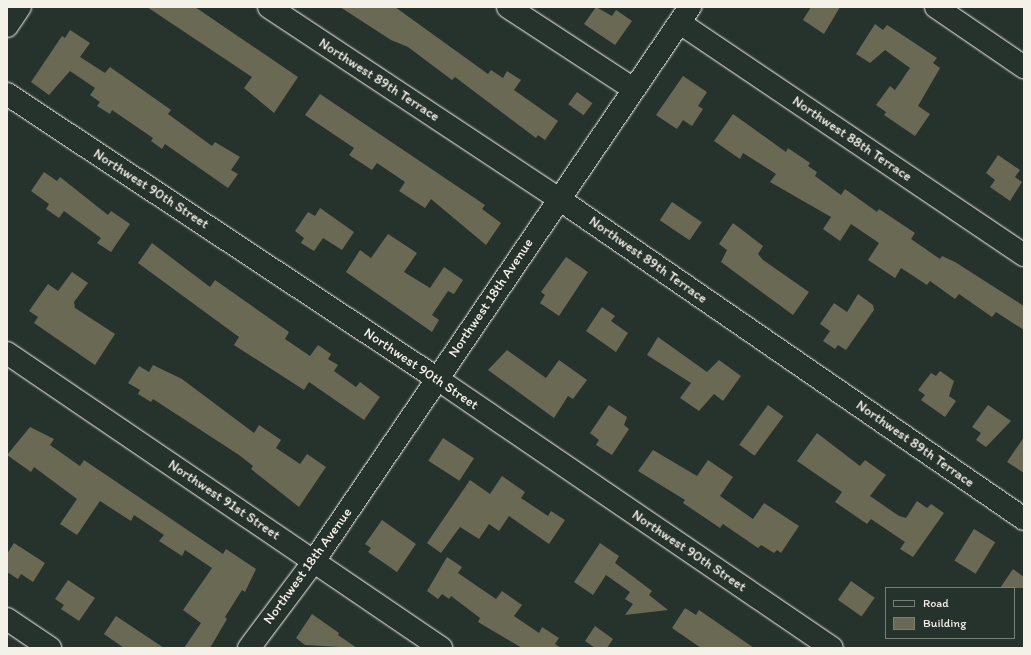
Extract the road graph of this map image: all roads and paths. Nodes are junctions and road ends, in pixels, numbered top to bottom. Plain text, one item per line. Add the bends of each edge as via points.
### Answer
1 (20, 7) edge
2 (269, 7) edge
3 (508, 7) edge
4 (936, 7) edge
5 (685, 15) edge
6 (7, 26) edge
7 (1024, 67) edge
8 (632, 88) junction
9 (7, 94) edge
10 (559, 199) junction
11 (1024, 255) edge
12 (7, 353) edge
13 (436, 378) junction
14 (1024, 519) edge
15 (314, 561) junction
16 (7, 620) edge
17 (50, 648) edge
18 (249, 648) edge
19 (441, 648) edge
20 (832, 648) edge

1 - 6 street
2 - 10 street, Northwest 89th Terrace
3 - 8 street
4 - 7 street
5 - 8 street, Northwest 18th Avenue
5 - 11 street, Northwest 88th Terrace
8 - 10 street, Northwest 18th Avenue
9 - 13 street, Northwest 90th Street
10 - 13 street, Northwest 18th Avenue
10 - 14 street, Northwest 89th Terrace
12 - 15 street, Northwest 91st Street
13 - 15 street, Northwest 18th Avenue
13 - 20 street, Northwest 90th Street
15 - 18 street, Northwest 18th Avenue
15 - 19 street, Northwest 91st Street
16 - 17 street

